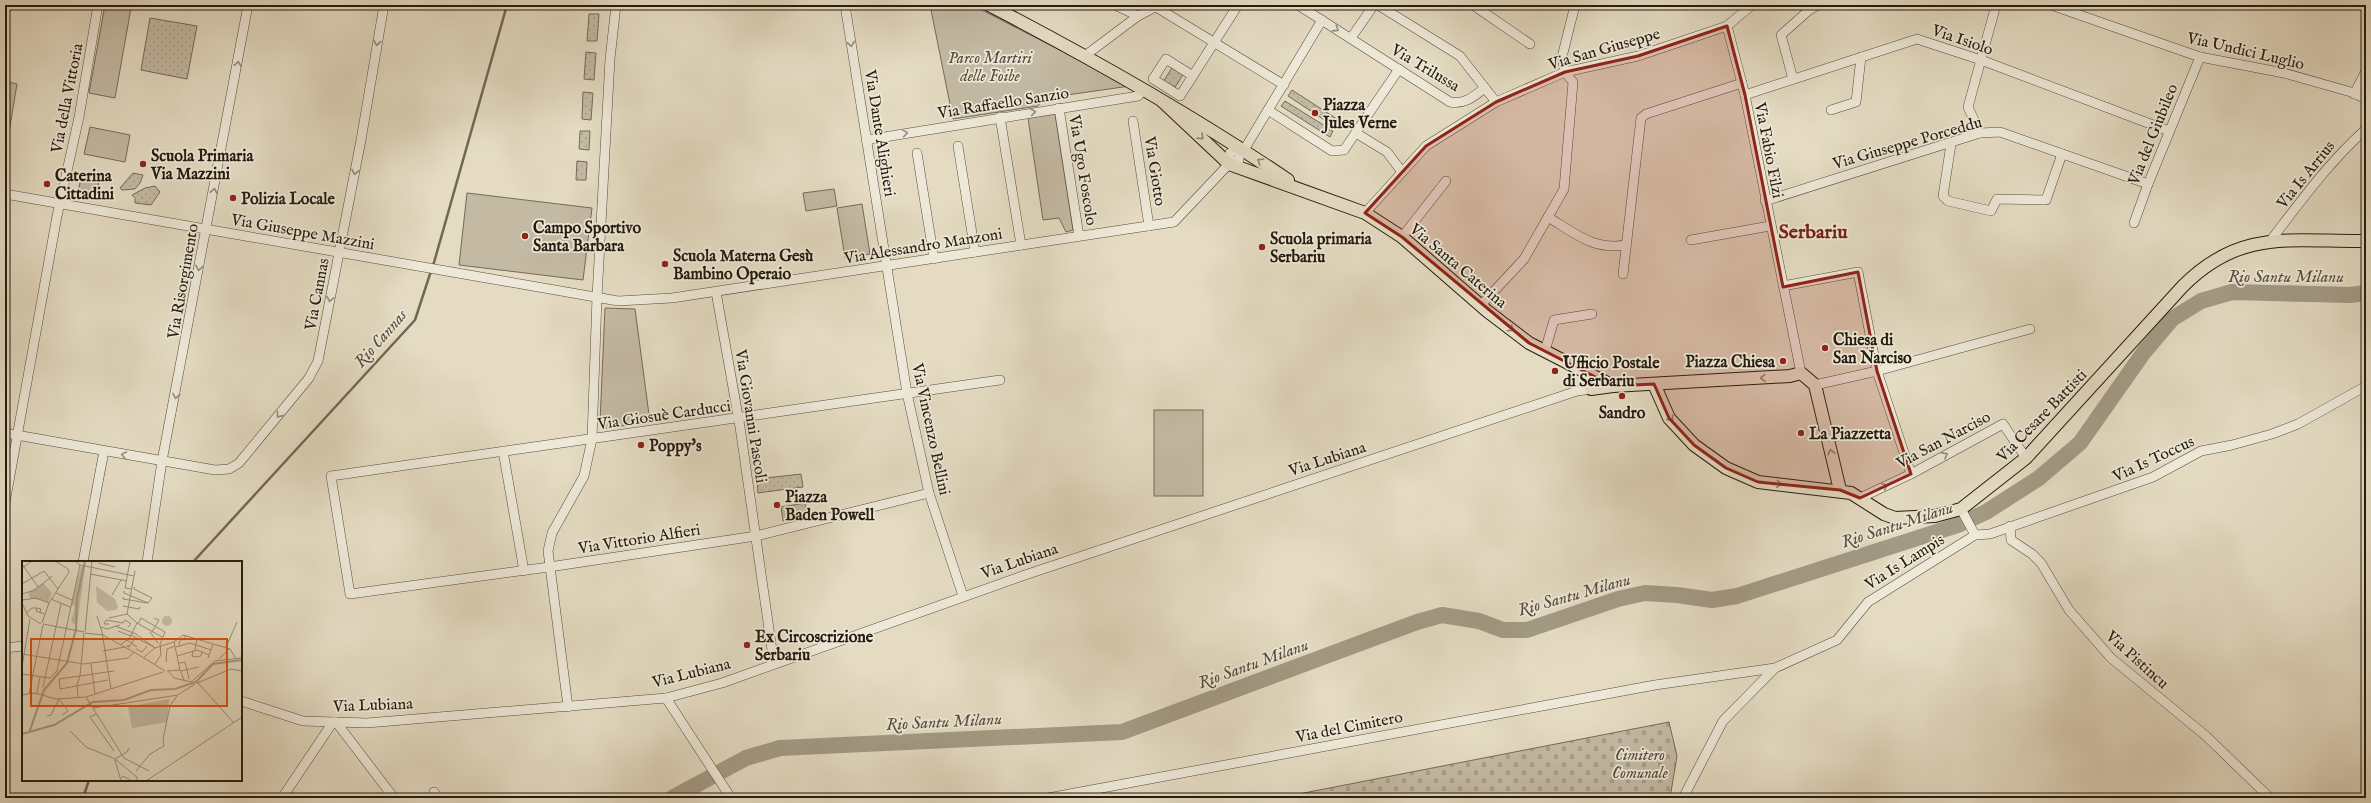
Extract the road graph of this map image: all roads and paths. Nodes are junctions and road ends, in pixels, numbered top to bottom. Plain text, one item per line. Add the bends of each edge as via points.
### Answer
1 (98, 5) edge
2 (248, 5) edge
3 (384, 5) edge
4 (616, 5) edge
5 (845, 5) edge
6 (989, 5) edge
7 (1115, 5) edge
8 (1238, 5) edge
9 (1298, 5) edge
10 (1374, 5) edge
11 (1378, 5) edge
12 (1473, 5) edge
13 (1575, 5) edge
14 (1752, 5) edge
15 (1818, 5) edge
16 (1996, 5) edge
17 (2051, 5) edge
18 (1158, 6) edge
19 (1138, 16) junction
20 (1322, 20) junction
21 (1727, 26) junction
22 (1351, 38) junction
23 (1214, 41) junction
24 (1530, 44) dead end
25 (1086, 55) junction
26 (1861, 57) junction
27 (2200, 57) junction
28 (1981, 60) junction
29 (1399, 69) junction
30 (2366, 71) edge
31 (1565, 72) junction
32 (1193, 76) dead end
33 (1793, 79) junction
34 (1742, 83) junction
35 (1284, 85) junction
36 (1485, 88) junction
37 (1143, 90) junction
38 (2354, 94) junction
39 (1745, 95) junction
40 (2366, 99) edge
41 (1162, 101) junction
42 (1496, 102) junction
43 (1059, 108) junction
44 (1268, 110) junction
45 (1831, 110) dead end
46 (1000, 117) junction
47 (1133, 121) dead end
48 (2366, 129) edge
49 (2169, 131) junction
50 (1980, 133) junction
51 (1356, 134) junction
52 (866, 140) junction
53 (1951, 144) junction
54 (958, 146) dead end
55 (1243, 146) junction
56 (917, 153) dead end
57 (2062, 154) junction
58 (1229, 164) junction
59 (1402, 172) junction
60 (1446, 181) dead end
61 (2148, 184) junction
62 (1304, 191) junction
63 (5, 194) edge
64 (1765, 201) junction
65 (60, 204) junction
66 (1365, 213) junction
67 (1548, 217) junction
68 (2134, 223) dead end
69 (1149, 226) junction
70 (1770, 226) junction
71 (206, 230) junction
72 (1079, 236) junction
73 (1402, 237) junction
74 (1691, 240) dead end
75 (2271, 240) junction
76 (2366, 241) edge
77 (1021, 245) junction
78 (1626, 246) junction
79 (975, 252) junction
80 (340, 253) junction
81 (934, 260) junction
82 (887, 265) junction
83 (1623, 274) dead end
84 (1783, 286) junction
85 (716, 292) junction
86 (597, 296) junction
87 (1481, 305) junction
88 (1592, 314) dead end
89 (2030, 329) dead end
90 (1545, 351) junction
91 (1877, 371) junction
92 (1588, 373) junction
93 (1801, 373) junction
94 (1000, 380) dead end
95 (1654, 384) junction
96 (1815, 385) junction
97 (1613, 386) junction
98 (2366, 386) edge
99 (1591, 389) junction
100 (907, 393) junction
101 (738, 418) junction
102 (5, 433) edge
103 (16, 435) junction
104 (592, 439) junction
105 (104, 451) junction
106 (503, 451) junction
107 (2026, 458) junction
108 (162, 461) junction
109 (1911, 474) junction
110 (1840, 490) junction
111 (930, 493) junction
112 (1860, 498) junction
113 (5, 503) edge
114 (1962, 511) junction
115 (2010, 526) junction
116 (1973, 532) junction
117 (756, 536) junction
118 (83, 561) edge
119 (146, 561) edge
120 (549, 567) junction
121 (524, 571) junction
122 (350, 594) joint
123 (963, 596) junction
124 (22, 646) edge
125 (5, 648) edge
126 (774, 664) junction
127 (1775, 668) junction
128 (1655, 685) joint
129 (666, 698) junction
130 (242, 701) edge
131 (568, 707) junction
132 (335, 722) junction
133 (282, 798) edge
134 (394, 798) edge
135 (730, 798) edge
136 (1048, 798) edge
137 (1683, 798) edge
138 (2270, 798) edge

1 - 65 street, Via della Vittoria via 79,117
71 -> 2 street, Via Risorgimento
3 -> 80 street, Via Cannas
4 - 86 street via 610,59
5 -> 52 street, Via Dante Alighieri
6 - 25 main road, Via Santa Caterina
7 - 19 street
8 - 23 street
9 - 20 street, Via Trilussa
10 - 22 street
11 - 36 street via 1460,56
12 - 24 street
13 - 31 street via 1562,57
14 - 21 street
15 - 33 street via 1781,35
16 - 28 street
17 - 27 street, Via Undici Luglio
18 - 19 street
18 - 23 street
19 - 25 street
20 -> 22 street, Via Trilussa
20 - 35 street
21 - 31 street, Via San Giuseppe via 1638,56
21 - 34 street, Via Fabio Filzi
22 - 29 street, Via Trilussa
23 - 32 street
23 - 35 street
25 - 37 main road, Via Santa Caterina
26 - 28 street, Via Isiolo via 1917,39
26 - 33 street, Via Isiolo
26 - 45 street via 1856,102
27 - 38 street, Via Undici Luglio via 2284,73
27 - 49 street, Via del Giubileo
28 - 49 street, Via Isiolo
28 - 50 street via 1968,107
29 - 36 street, Via Trilussa via 1450,102 1458,104 1467,101
29 - 51 street
30 - 38 street
31 - 42 street, Via San Giuseppe
31 - 67 street via 1573,82 1564,189
33 - 39 street, Via Isiolo
34 - 39 street, Via Fabio Filzi
34 - 78 street via 1646,114 1641,118
35 - 44 street
36 - 42 street
37 - 41 main road, Via Santa Caterina
37 - 43 street, Via Raffaello Sanzio via 1138,96
38 - 40 street, Via Undici Luglio
39 - 64 street, Via Fabio Filzi
41 - 55 main road, Via Santa Caterina
41 -> 58 main road, Via Santa Caterina
42 - 59 street, Via San Giuseppe via 1426,146
46 -> 43 street, Via Raffaello Sanzio
43 - 72 street, Via Ugo Foscolo
44 - 51 street via 1332,151 1344,150
44 - 55 street
52 -> 46 street, Via Raffaello Sanzio
46 - 77 street
47 - 69 street, Via Giotto
48 - 75 street, Via Is Arrius via 2318,179
49 - 61 street, Via del Giubileo
50 - 53 street, Via Giuseppe Porceddu
50 - 57 street, Via Giuseppe Porceddu via 2000,132
51 - 59 street via 1387,152
52 - 82 street, Via Dante Alighieri
53 - 57 street via 1943,196 1948,201 1991,211 1997,199 2046,200
53 - 64 street, Via Giuseppe Porceddu
54 - 79 street
55 - 58 street via 1239,160
62 -> 55 main road, Via Santa Caterina
56 - 81 street
57 - 61 street, Via Giuseppe Porceddu
58 - 62 main road, Via Santa Caterina
58 - 69 street, Via Alessandro Manzoni via 1174,222
59 - 66 street, Via San Giuseppe
60 - 73 street
61 - 68 street, Via del Giubileo
62 - 66 main road, Via Santa Caterina via 1335,205
63 - 65 street, Via Giuseppe Mazzini
64 - 70 street, Via Fabio Filzi
65 - 71 street, Via Giuseppe Mazzini
65 - 103 street, Via della Vittoria
66 - 73 main road, Via Santa Caterina
67 - 78 street via 1589,242 1603,246
67 - 87 street via 1524,259
69 - 72 street, Via Alessandro Manzoni
70 - 74 street
70 - 84 street, Via Fabio Filzi
71 - 80 street, Via Giuseppe Mazzini
71 -> 108 street, Via Risorgimento
72 - 77 street, Via Alessandro Manzoni
73 - 87 main road, Via Santa Caterina
75 - 76 main road, Via Cesare Battisti
75 - 107 main road, Via Cesare Battisti via 2240,248 2197,272
77 - 79 street, Via Alessandro Manzoni
78 - 83 street
79 - 81 street, Via Alessandro Manzoni
80 - 86 street, Via Giuseppe Mazzini
80 -> 108 street, Via Cannas via 318,361 309,378 239,463 229,469 215,470
81 - 82 street, Via Alessandro Manzoni
82 - 85 street, Via Alessandro Manzoni
82 - 100 street, Via Vincenzo Bellini
84 - 91 street via 1858,272
84 - 93 street, Via Fabio Filzi
85 - 86 street, Via Alessandro Manzoni via 638,301 618,301
85 - 101 street, Via Giovanni Pascoli
86 - 104 street
87 -> 90 main road, Via Santa Caterina via 1529,343
88 - 90 street via 1554,320
89 - 91 street
90 - 92 main road, Via Santa Caterina
91 - 96 street
91 - 109 street
92 - 97 main road, Via Santa Caterina
92 - 99 main road
93 -> 95 main road, Via Lubiana via 1790,376
93 - 96 main road
94 - 100 street, Via Giosuè Carducci
95 - 97 main road, Via Lubiana
95 -> 110 main road, Via Cesare Battisti via 1669,418 1694,445 1726,468 1758,482
110 -> 96 main road
97 - 99 main road, Via Lubiana
98 - 115 street, Via Is Toccus via 2298,424 2272,434 2201,451 2153,477
99 - 123 street, Via Lubiana via 1577,391
100 - 101 street, Via Giosuè Carducci
100 - 111 street, Via Vincenzo Bellini
101 - 104 street, Via Giosuè Carducci
101 - 117 street, Via Giovanni Pascoli
102 - 103 street, Via Cannas
103 - 105 street, Via Cannas
103 - 113 street, Via della Vittoria
104 - 106 street, Via Giosuè Carducci
104 - 120 street via 584,476 552,533 548,551
108 -> 105 street, Via Cannas
105 - 118 street
106 - 121 street
106 - 122 street, Via Giosuè Carducci via 331,476
109 -> 107 street, Via San Narciso via 2003,424
107 - 114 main road, Via Cesare Battisti
108 - 119 street, Via Risorgimento
112 -> 109 street, Via San Narciso
110 - 112 main road, Via Cesare Battisti
111 - 117 street, Via Vittorio Alfieri
111 - 123 street, Via Vincenzo Bellini
112 - 114 main road, Via Cesare Battisti via 1895,518 1920,518
114 - 116 street
115 - 116 street, Via Is Toccus via 1990,534
115 - 138 street, Via Pistincu via 2011,540 2041,563 2069,610 2111,658 2206,736
116 - 127 street, Via Is Lampis via 1868,602 1837,640
117 - 120 street, Via Vittorio Alfieri
117 - 126 street, Via Giovanni Pascoli
120 - 121 street, Via Vittorio Alfieri
120 - 131 street
121 - 122 street, Via Vittorio Alfieri
123 - 126 street, Via Lubiana
124 - 125 street
126 - 129 street, Via Lubiana via 722,683
127 - 128 street, Via Is Lampis
127 - 137 street via 1723,721
128 - 136 street, Via del Cimitero
129 - 131 street, Via Lubiana
129 - 135 street
130 - 132 street, Via Lubiana via 303,721
131 - 132 street, Via Lubiana via 367,723
132 - 133 street
132 - 134 street

